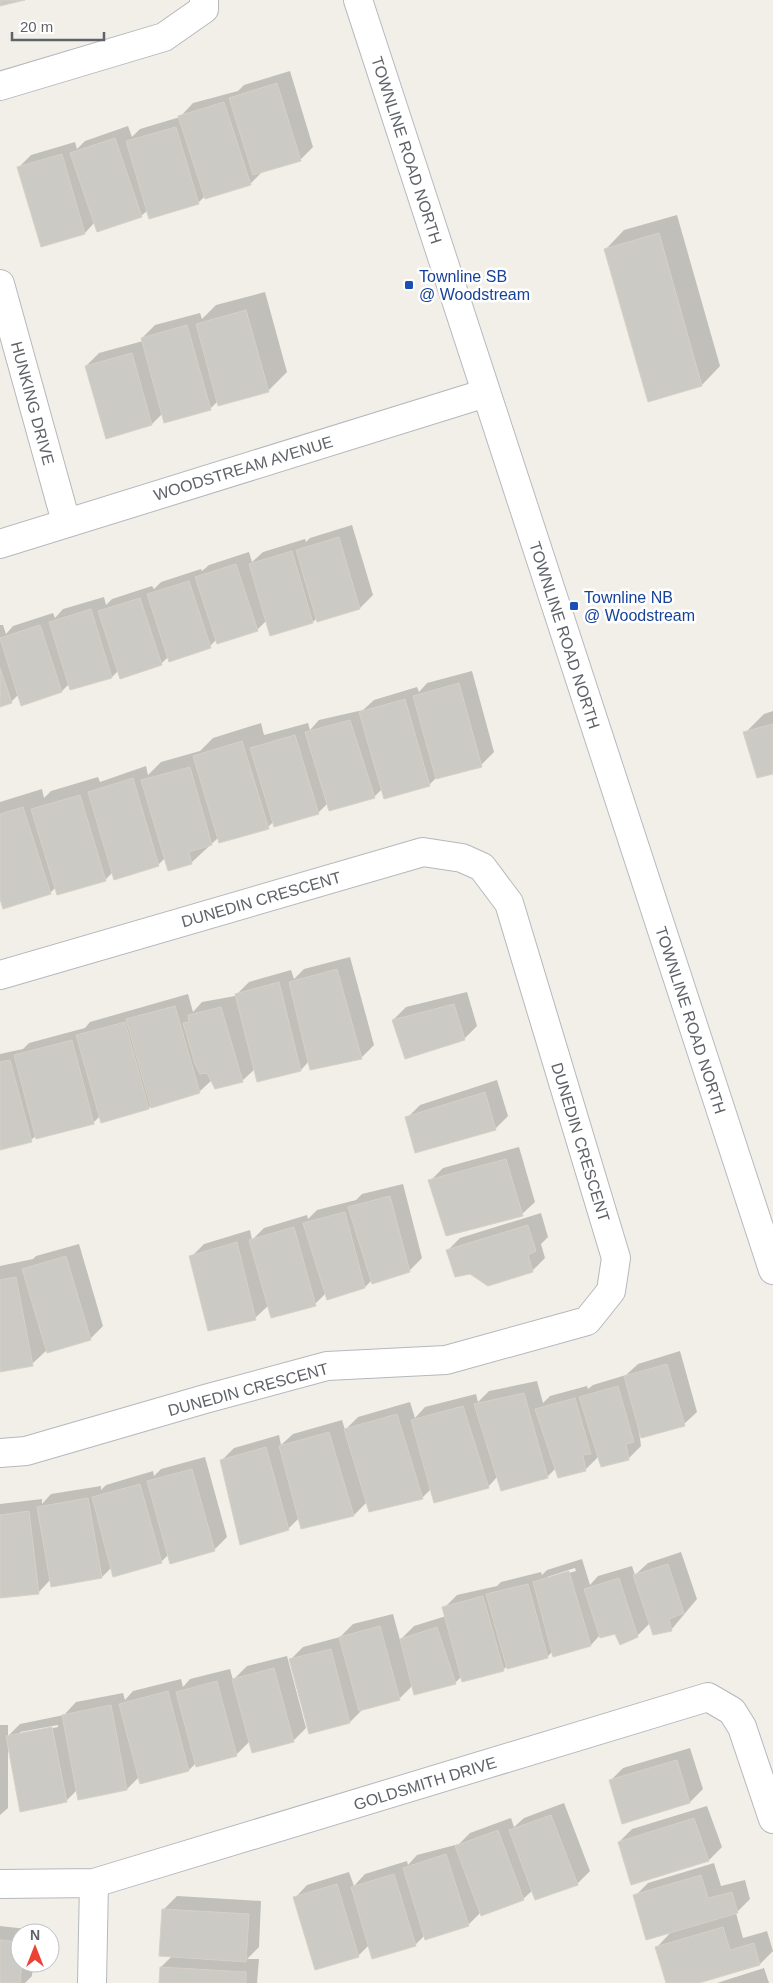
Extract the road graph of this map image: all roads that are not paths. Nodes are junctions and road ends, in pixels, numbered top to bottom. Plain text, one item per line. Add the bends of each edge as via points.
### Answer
1 (204, 0) edge
2 (358, 0) edge
3 (0, 86) edge
4 (0, 284) edge
5 (486, 393) junction
6 (66, 522) junction
7 (0, 544) edge
8 (0, 975) edge
9 (773, 1270) edge
10 (0, 1453) edge
11 (773, 1819) edge
12 (94, 1883) junction
13 (0, 1884) edge
14 (92, 1983) edge

1 - 3 street via 204,9 164,37
2 - 5 street, TOWNLINE ROAD NORTH
4 - 6 street, HUNKING DRIVE
5 - 6 street, WOODSTREAM AVENUE
5 - 9 street, TOWNLINE ROAD NORTH
6 - 7 street, WOODSTREAM AVENUE
8 - 10 street, DUNEDIN CRESCENT via 423,852 462,858 482,867 509,903 616,1258 611,1291 587,1321 446,1360 327,1366 26,1451
11 - 12 street, GOLDSMITH DRIVE via 742,1727 732,1711 708,1697
12 - 13 street, GOLDSMITH DRIVE
12 - 14 street

